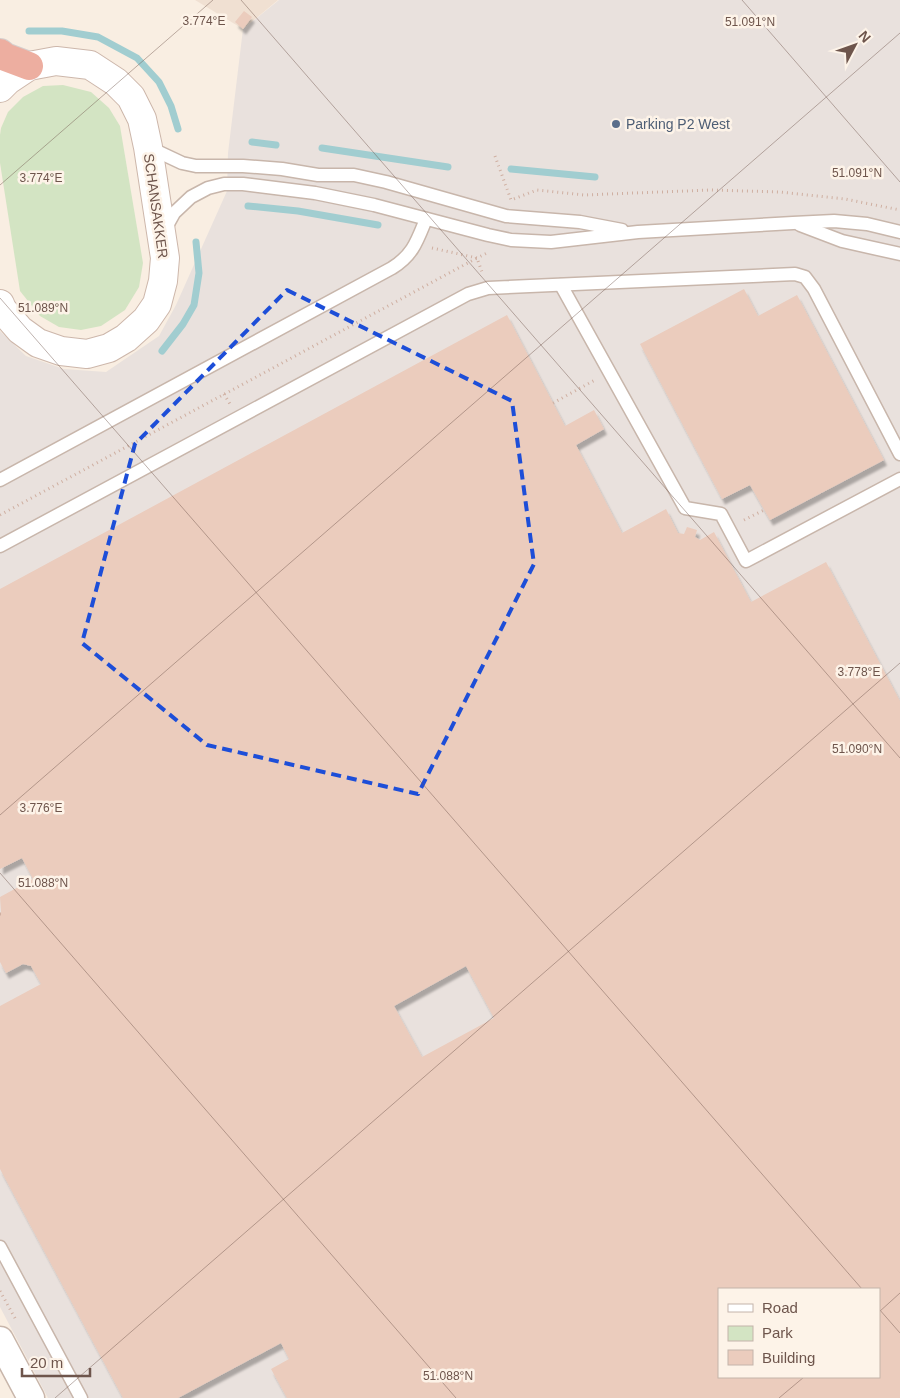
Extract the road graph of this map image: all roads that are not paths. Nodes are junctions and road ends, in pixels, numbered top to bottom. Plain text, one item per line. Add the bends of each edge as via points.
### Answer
1 (0, 53) edge
2 (29, 66) junction
3 (0, 88) edge
4 (148, 147) junction
5 (467, 205) junction
6 (426, 219) junction
7 (793, 223) junction
8 (461, 228) junction
9 (638, 232) junction
10 (900, 232) edge
11 (161, 235) junction
12 (900, 254) edge
13 (561, 285) junction
14 (1, 307) edge
15 (900, 454) edge
16 (900, 479) edge
17 (0, 480) edge
18 (0, 546) edge
19 (0, 1247) edge
20 (0, 1340) edge
21 (31, 1398) edge
22 (81, 1398) edge

1 - 2 highway
2 - 3 street, SCHANSAKKER
2 - 4 street, SCHANSAKKER via 56,61 90,65 116,82 131,97 142,119
4 - 5 lane via 196,166 243,166 318,175 354,175
4 - 11 street, SCHANSAKKER
5 - 8 lane
5 - 9 lane via 506,216 580,222
6 - 8 lane
6 - 11 lane via 315,193 224,184 191,197 174,213
6 - 17 lane via 415,245 398,265
7 - 9 lane
7 - 10 lane via 867,224
7 - 12 lane via 842,241
8 - 9 lane via 511,240 551,242
11 - 14 street, SCHANSAKKER via 165,258 157,304 146,320 109,348 87,354 61,351 38,343 20,330
13 - 15 lane via 795,274 804,277 814,289
13 - 16 lane via 685,508 721,514 746,561
13 - 18 lane via 488,288 468,294
19 - 22 lane
20 - 21 street

